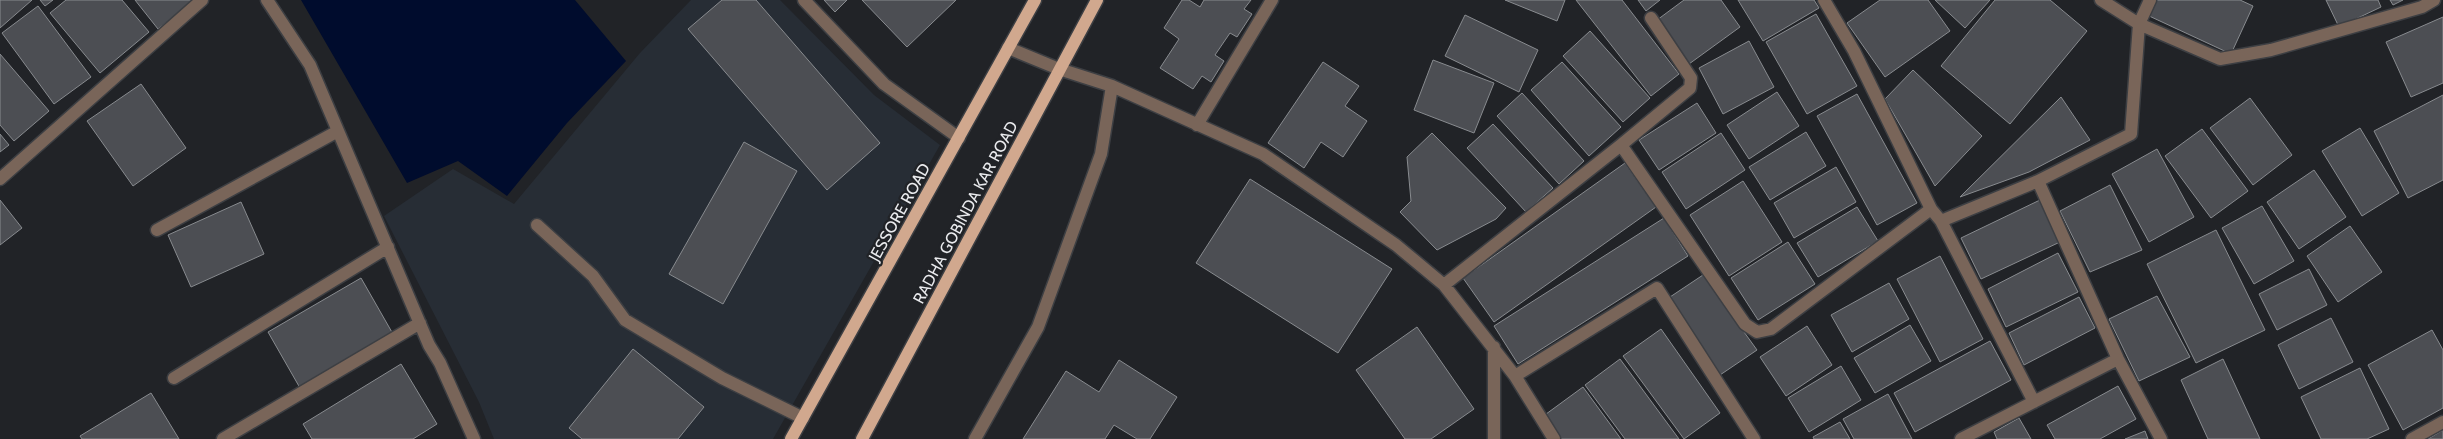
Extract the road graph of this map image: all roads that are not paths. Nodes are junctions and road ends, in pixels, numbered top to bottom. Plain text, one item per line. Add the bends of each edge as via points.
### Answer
1 (202, 0) edge
2 (267, 0) edge
3 (804, 0) edge
4 (1097, 0) edge
5 (1272, 0) edge
6 (1824, 0) edge
7 (2101, 0) edge
8 (2150, 0) edge
9 (2434, 0) edge
10 (1031, 2) edge
11 (1650, 18) dead end
12 (2139, 24) junction
13 (1008, 48) junction
14 (1059, 69) junction
15 (1112, 86) junction
16 (1197, 124) junction
17 (338, 131) junction
18 (959, 138) junction
19 (1621, 145) junction
20 (0, 179) edge
21 (2038, 181) junction
22 (1931, 209) junction
23 (1941, 220) junction
24 (537, 226) dead end
25 (157, 230) dead end
26 (388, 247) junction
27 (1444, 285) junction
28 (420, 324) junction
29 (1494, 347) junction
30 (2118, 359) junction
31 (1515, 376) junction
32 (174, 378) dead end
33 (2034, 402) junction
34 (803, 418) junction
35 (2443, 422) edge
36 (223, 439) edge
37 (474, 439) edge
38 (792, 439) edge
39 (862, 439) edge
40 (975, 439) edge
41 (1494, 439) edge
42 (1554, 439) edge
43 (1754, 439) edge
44 (1962, 439) edge
45 (2161, 439) edge
46 (2412, 439) edge

1 - 20 street
2 - 17 street via 310,65
3 - 18 street via 884,84
4 - 14 main road, RADHA GOBINDA KAR ROAD
5 - 16 street
6 - 22 street via 1854,51
7 - 12 street
8 - 12 street
9 - 12 street via 2422,7 2271,50 2220,59
10 - 13 main road, JESSORE ROAD
11 - 19 street via 1691,78 1690,88
12 - 21 street via 2131,134
13 - 14 street
13 - 18 main road, JESSORE ROAD
14 - 15 street
14 - 39 main road, RADHA GOBINDA KAR ROAD
15 - 16 street
15 - 40 street via 1101,154 1038,326
16 - 27 street via 1263,154 1396,244
17 - 25 street
17 - 26 street
18 - 34 main road, JESSORE ROAD
19 - 22 street via 1745,324 1757,332 1771,329
19 - 27 street
21 - 23 street
21 - 30 street
22 - 23 street
23 - 33 street
24 - 34 street via 593,276 625,320 722,378
26 - 28 street
26 - 32 street
27 - 29 street
28 - 36 street
28 - 37 street
29 - 31 street
29 - 41 street
30 - 33 street
30 - 45 street
31 - 42 street
31 - 43 street via 1657,288
33 - 44 street
34 - 38 main road, JESSORE ROAD
35 - 46 street

